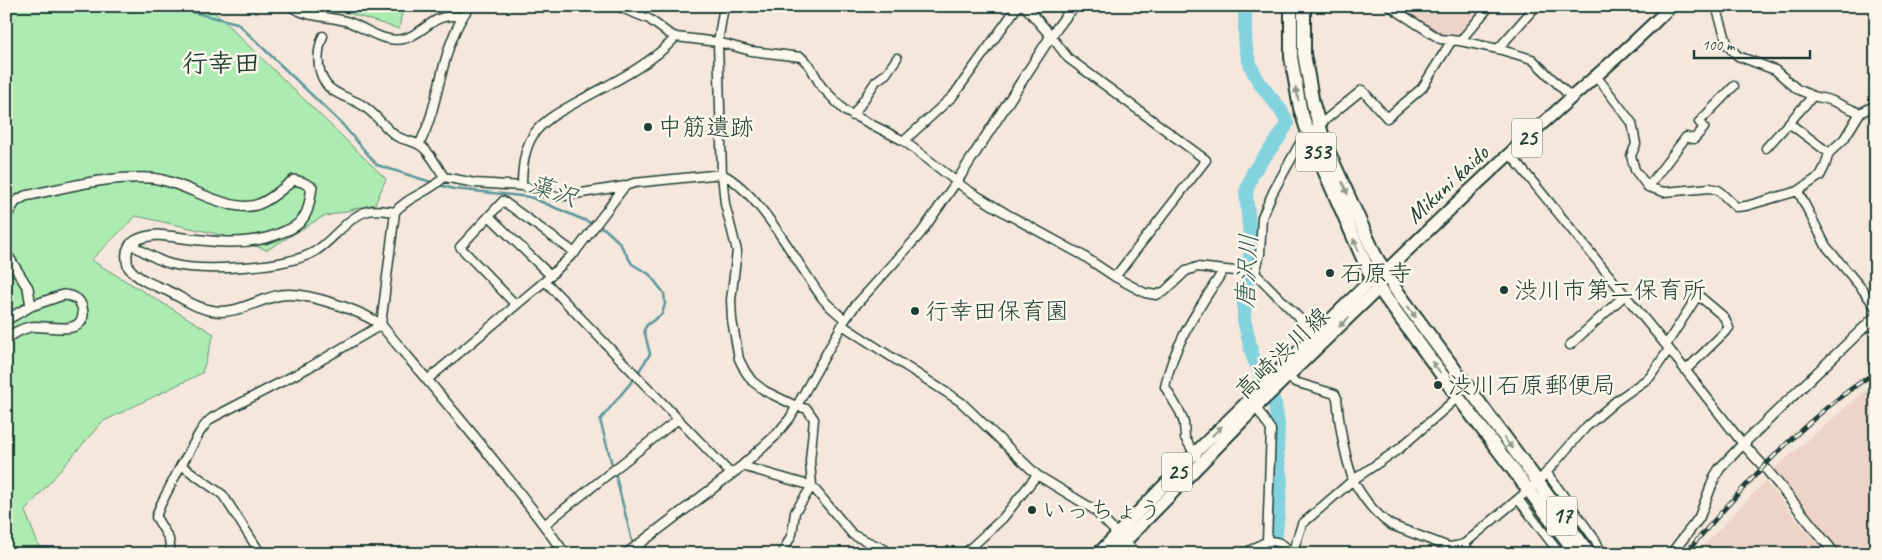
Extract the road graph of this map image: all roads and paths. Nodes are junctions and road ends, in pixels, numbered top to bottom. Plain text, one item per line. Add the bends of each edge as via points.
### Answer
1 (290, 6) edge
2 (470, 6) edge
3 (616, 6) edge
4 (724, 6) edge
5 (1018, 6) edge
6 (1026, 6) edge
7 (1077, 6) edge
8 (1291, 6) edge
9 (1304, 6) edge
10 (1389, 6) edge
11 (1490, 6) edge
12 (1536, 6) edge
13 (1671, 6) edge
14 (1716, 6) edge
15 (462, 17) junction
16 (322, 36) dead end
17 (1051, 36) junction
18 (676, 37) junction
19 (1456, 41) junction
20 (718, 42) junction
21 (1498, 49) junction
22 (897, 58) dead end
23 (1597, 77) junction
24 (1734, 86) dead end
25 (1813, 96) junction
26 (1572, 98) junction
27 (1876, 105) edge
28 (1860, 114) junction
29 (853, 116) junction
30 (1789, 123) junction
31 (1319, 125) junction
32 (1309, 136) junction
33 (904, 141) junction
34 (419, 145) junction
35 (1766, 148) dead end
36 (1829, 153) junction
37 (1510, 154) junction
38 (722, 174) junction
39 (444, 177) junction
40 (957, 181) junction
41 (522, 186) junction
42 (625, 186) junction
43 (1648, 187) junction
44 (1798, 191) junction
45 (395, 212) junction
46 (6, 216) edge
47 (488, 216) junction
48 (130, 244) junction
49 (6, 253) edge
50 (575, 253) junction
51 (1223, 270) junction
52 (1385, 272) junction
53 (1255, 273) junction
54 (1115, 277) junction
55 (548, 278) junction
56 (1375, 284) junction
57 (1625, 295) junction
58 (516, 305) junction
59 (31, 306) junction
60 (1876, 308) edge
61 (1876, 316) edge
62 (6, 320) edge
63 (843, 323) junction
64 (381, 325) junction
65 (1315, 334) junction
66 (6, 339) edge
67 (1570, 345) dead end
68 (1668, 347) junction
69 (1686, 370) junction
70 (1288, 376) junction
71 (427, 380) junction
72 (1272, 384) junction
73 (1458, 397) junction
74 (1258, 400) junction
75 (796, 406) junction
76 (677, 420) junction
77 (775, 436) joint
78 (1743, 444) junction
79 (1195, 453) junction
80 (181, 465) junction
81 (1200, 465) junction
82 (742, 466) junction
83 (731, 474) junction
84 (1037, 475) junction
85 (1353, 480) junction
86 (1538, 482) junction
87 (812, 486) junction
88 (1518, 499) junction
89 (544, 525) junction
90 (1121, 537) junction
91 (1267, 541) junction
92 (1464, 544) junction
93 (1584, 552) edge
94 (171, 554) edge
95 (261, 554) edge
96 (565, 554) edge
97 (626, 554) edge
98 (782, 554) edge
99 (891, 554) edge
100 (964, 554) edge
101 (1098, 554) edge
102 (1113, 554) edge
103 (1137, 554) edge
104 (1243, 554) edge
105 (1291, 554) edge
106 (1472, 554) edge
107 (1560, 554) edge
108 (1602, 554) edge
109 (1671, 554) edge
110 (1835, 554) edge

1 - 15 street via 298,12 350,22 376,36 395,40 412,36 434,21 451,15
2 - 15 street
3 - 18 street via 649,18
4 - 20 street
5 - 33 street via 953,96
6 - 17 street
7 - 17 street
32 -> 8 highway, 353 via 1290,57
9 - 31 highway, 353 via 1304,54
10 - 19 street via 1440,39
11 - 19 street
12 - 21 street
13 - 23 main road, Mikuni kaido / 25
14 - 25 street via 1728,46 1738,56 1775,70 1797,89
15 - 34 street via 439,80 428,127
16 - 34 street via 318,60 326,84 333,91 363,105 398,137
17 - 40 street
17 - 54 street via 1068,58 1206,160
18 - 20 street
18 - 41 street via 650,60 539,128 527,149
19 - 21 street
19 - 31 street via 1422,88 1387,118 1362,90
20 - 29 street via 751,51 800,57 845,112
20 - 38 street
21 - 26 street via 1532,59
22 - 29 street via 886,74 876,81
23 - 26 main road, Mikuni kaido / 25
23 - 43 street via 1632,124 1636,144 1631,156 1635,170
24 - 43 street via 1699,122 1704,128 1694,139 1686,137
25 - 28 street
25 - 30 street
26 - 37 main road, Mikuni kaido / 25
27 - 28 street
28 - 36 street via 1844,139
29 - 33 street
30 - 35 street
30 - 36 street
31 - 32 street
31 -> 52 highway, 353 via 1352,205
32 - 53 street via 1299,145 1262,217 1260,254
56 -> 32 highway, 353
33 - 40 street
34 - 39 street
36 - 44 street via 1820,176
37 - 52 main road, Mikuni kaido / 25
37 - 57 street
38 - 42 street
38 - 63 street via 732,178 752,197
38 - 75 street via 725,204 737,251 731,300 739,359 752,381
39 - 41 street
39 - 45 street via 435,186 401,204
40 - 54 street
40 - 63 street via 921,233
41 - 42 street via 557,197
42 - 50 street
43 - 44 street via 1664,192 1710,188 1718,190 1736,207
44 - 60 street via 1826,246
45 - 48 street via 367,211 313,252 296,260 281,262 194,268 169,264
45 - 64 street
46 - 48 street via 15,202 25,196 110,178 156,178 233,206 249,207 274,196 294,180 312,187 310,204 296,227 270,238 233,242 158,235 140,238
47 - 50 street via 503,201
47 - 55 street
47 - 58 street via 460,247
48 - 64 street via 126,254 130,269 193,306 217,312 235,310 279,295 293,294 363,314
49 - 59 street via 28,288
50 - 55 street
51 - 53 street
51 - 54 street via 1190,268 1156,295 1145,294
51 - 79 street via 1190,322 1169,366 1165,387 1180,412 1185,438
52 - 56 main road, 高崎渋川線 / 25
52 -> 86 highway, 17
53 - 65 street
55 - 58 street
55 - 76 street
56 - 65 main road, 高崎渋川線 / 25
56 -> 70 main road, 高崎渋川線 / 25
73 -> 56 highway, 17
57 - 67 street
57 - 68 street
58 - 71 street
59 - 62 street
59 - 66 street via 69,295 80,303 82,318 71,328 33,326 17,330
61 - 78 street
63 - 75 street
63 - 84 street via 961,402
64 - 71 street
64 - 80 street via 212,418 203,426
65 - 72 main road, 高崎渋川線 / 25
68 - 69 street
68 - 69 street via 1698,295 1724,317 1729,328
68 - 86 street via 1650,377 1586,427
69 - 78 street
70 - 72 main road, 高崎渋川線 / 25
70 - 85 street via 1295,382 1335,394
71 - 89 street
72 - 74 main road, 高崎渋川線 / 25
73 - 85 street via 1399,449
73 - 86 highway, 17
79 -> 74 main road, 高崎渋川線 / 25
74 - 81 main road, 高崎渋川線 / 25
74 - 91 street via 1271,430
75 - 77 street
75 - 87 street via 808,409 814,419 810,462
76 - 83 street
76 - 89 street
77 - 82 street
78 - 109 street via 1720,468 1699,518
78 - 110 street
79 - 81 street
79 - 90 main road, 高崎渋川線 / 25
80 - 94 street via 156,517 170,539
80 - 95 street via 223,495
81 - 90 main road, 高崎渋川線 / 25
82 - 83 street
82 - 87 street
83 - 97 street
84 - 90 street via 1093,510
84 - 100 street via 1003,518
85 - 92 street via 1368,503 1391,525 1449,547
85 - 105 street via 1302,524
86 - 88 street
86 - 93 highway, 17
86 - 108 street via 1596,541
87 - 98 street via 796,512 792,534
87 - 99 street via 854,536
88 - 92 street
88 - 107 street
89 - 96 street
90 - 101 main road, 高崎渋川線 / 25
90 - 102 main road, 高崎渋川線 / 25
90 - 103 street
91 - 104 street
91 - 105 street via 1280,542
92 - 106 street

